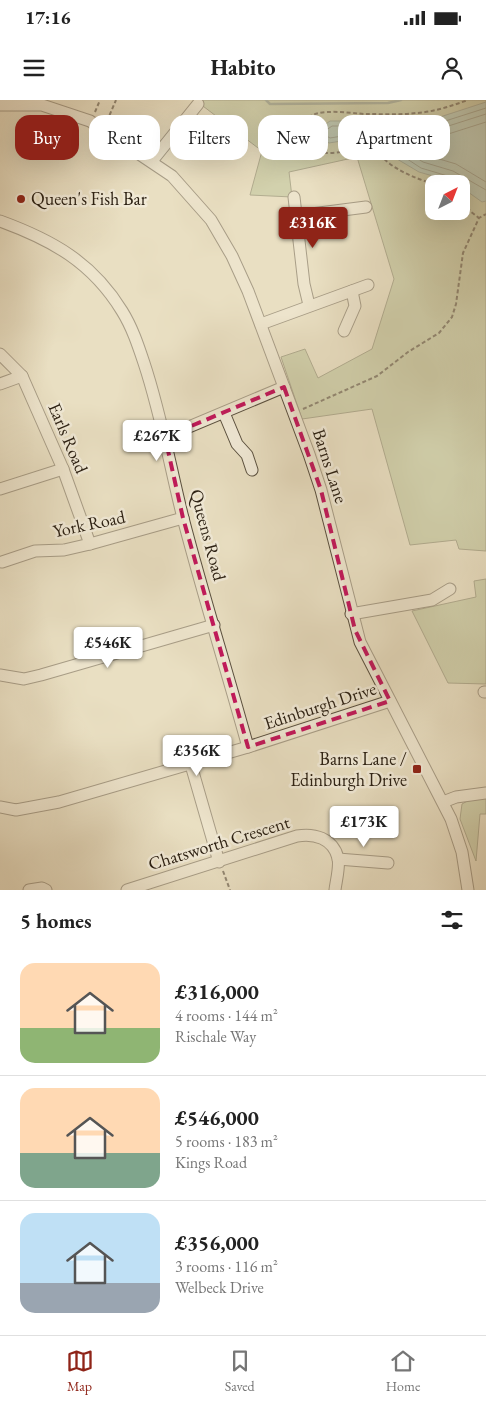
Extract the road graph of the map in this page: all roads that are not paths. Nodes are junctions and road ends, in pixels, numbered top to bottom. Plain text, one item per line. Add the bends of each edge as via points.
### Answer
1 (198, 104) dead end
2 (0, 105) edge
3 (152, 161) junction
4 (294, 197) dead end
5 (343, 198) dead end
6 (366, 207) dead end
7 (346, 210) junction
8 (296, 216) junction
9 (0, 221) edge
10 (368, 285) dead end
11 (352, 291) junction
12 (308, 305) junction
13 (260, 324) junction
14 (344, 331) dead end
15 (0, 354) edge
16 (22, 376) junction
17 (0, 384) edge
18 (284, 387) junction
19 (224, 413) junction
20 (165, 436) junction
21 (63, 469) junction
22 (252, 470) dead end
23 (0, 489) edge
24 (183, 518) junction
25 (90, 544) junction
26 (2, 562) dead end
27 (450, 589) dead end
28 (351, 614) junction
29 (214, 625) junction
30 (0, 675) edge
31 (390, 701) junction
32 (248, 748) junction
33 (191, 765) junction
34 (486, 793) edge
35 (443, 802) junction
36 (0, 807) edge
37 (338, 859) junction
38 (219, 862) junction
39 (388, 863) dead end
40 (29, 890) edge
41 (46, 890) edge
42 (128, 890) edge
43 (335, 890) edge
44 (468, 890) edge

1 - 3 street
2 - 3 street, Barns Lane via 42,105 62,110 90,121
3 - 13 street, Barns Lane via 186,190 211,220 241,274
4 - 8 street
5 - 7 street
6 - 7 street
7 - 8 street
8 - 12 street
9 - 20 street, Queens Road via 35,233 57,245 102,284 122,311 135,337
10 - 11 street
11 - 12 street
11 - 14 street via 355,306
12 - 13 street
13 - 18 street, Barns Lane
15 - 16 street, Earls Road
16 - 17 street
16 - 21 street, Earls Road
18 - 19 street
18 - 28 street, Barns Lane via 321,490
19 - 20 street
19 - 22 street
20 - 24 street, Queens Road
21 - 23 street
21 - 25 street, Earls Road
24 - 25 street, York Road
24 - 29 street, Queens Road
25 - 26 street, York Road via 64,550 35,551
27 - 28 street via 432,600
28 - 31 street, Barns Lane via 360,642
29 - 30 street via 24,679
29 - 32 street, Queens Road
31 - 32 street, Edinburgh Drive
31 - 35 street, Barns Lane
32 - 33 street, Edinburgh Drive
33 - 36 street, Edinburgh Drive via 33,808 16,810
33 - 38 street
34 - 35 street
35 - 44 street, Barns Lane via 462,852
37 - 38 street, Chatsworth Crescent via 325,839 312,834
37 - 39 street
37 - 43 street
38 - 42 street, Chatsworth Crescent
40 - 41 street

